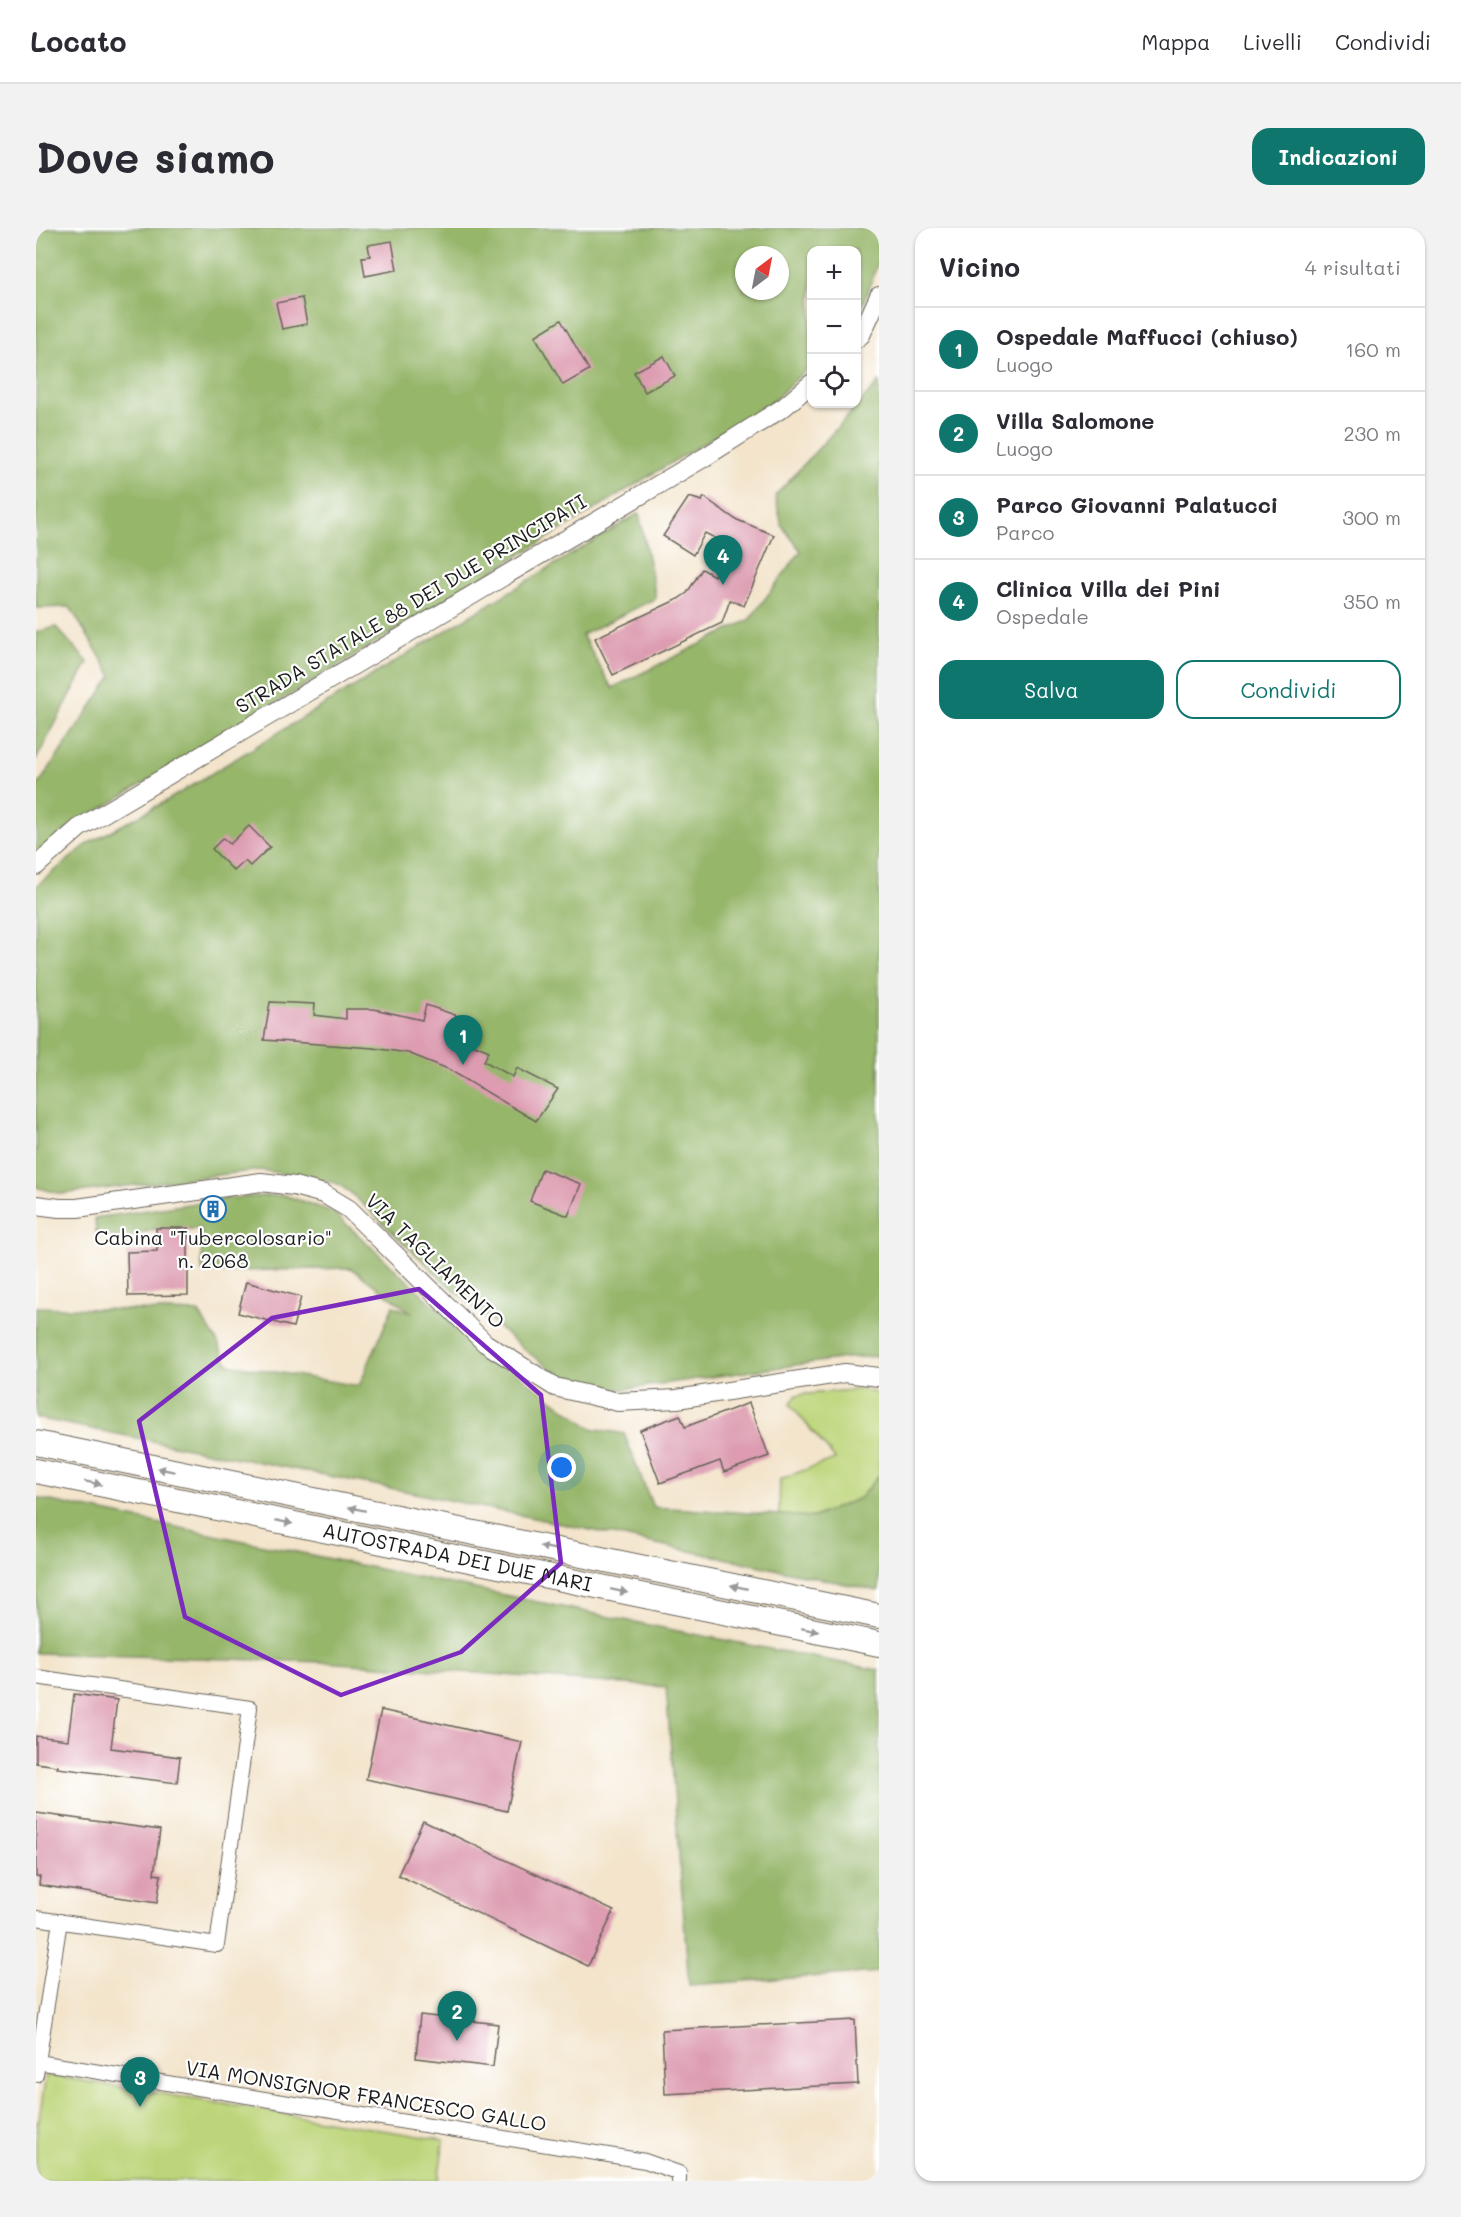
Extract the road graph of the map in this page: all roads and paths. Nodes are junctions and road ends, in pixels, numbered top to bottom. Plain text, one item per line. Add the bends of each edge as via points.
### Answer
1 (879, 296) edge
2 (861, 335) edge
3 (807, 386) edge
4 (36, 866) edge
5 (36, 1205) edge
6 (879, 1377) edge
7 (36, 1443) edge
8 (36, 1471) edge
9 (879, 1616) edge
10 (879, 1644) edge
11 (36, 1677) edge
12 (36, 1918) edge
13 (60, 1921) junction
14 (37, 2068) edge
15 (679, 2181) edge

1 - 2 main road
3 - 4 main road, STRADA STATALE 88 DEI DUE PRINCIPATI via 784,407 705,457 79,828
5 - 6 main road, VIA TAGLIAMENTO via 77,1208 261,1182 324,1194 349,1209 485,1343 555,1386 618,1402 677,1399 845,1373
9 -> 7 highway, AUTOSTRADA DEI DUE MARI
8 -> 10 highway, AUTOSTRADA DEI DUE MARI
11 - 13 street via 250,1708 218,1945
12 - 13 street
13 - 14 street
14 - 15 street, VIA MONSIGNOR FRANCESCO GALLO via 645,2162 679,2173

